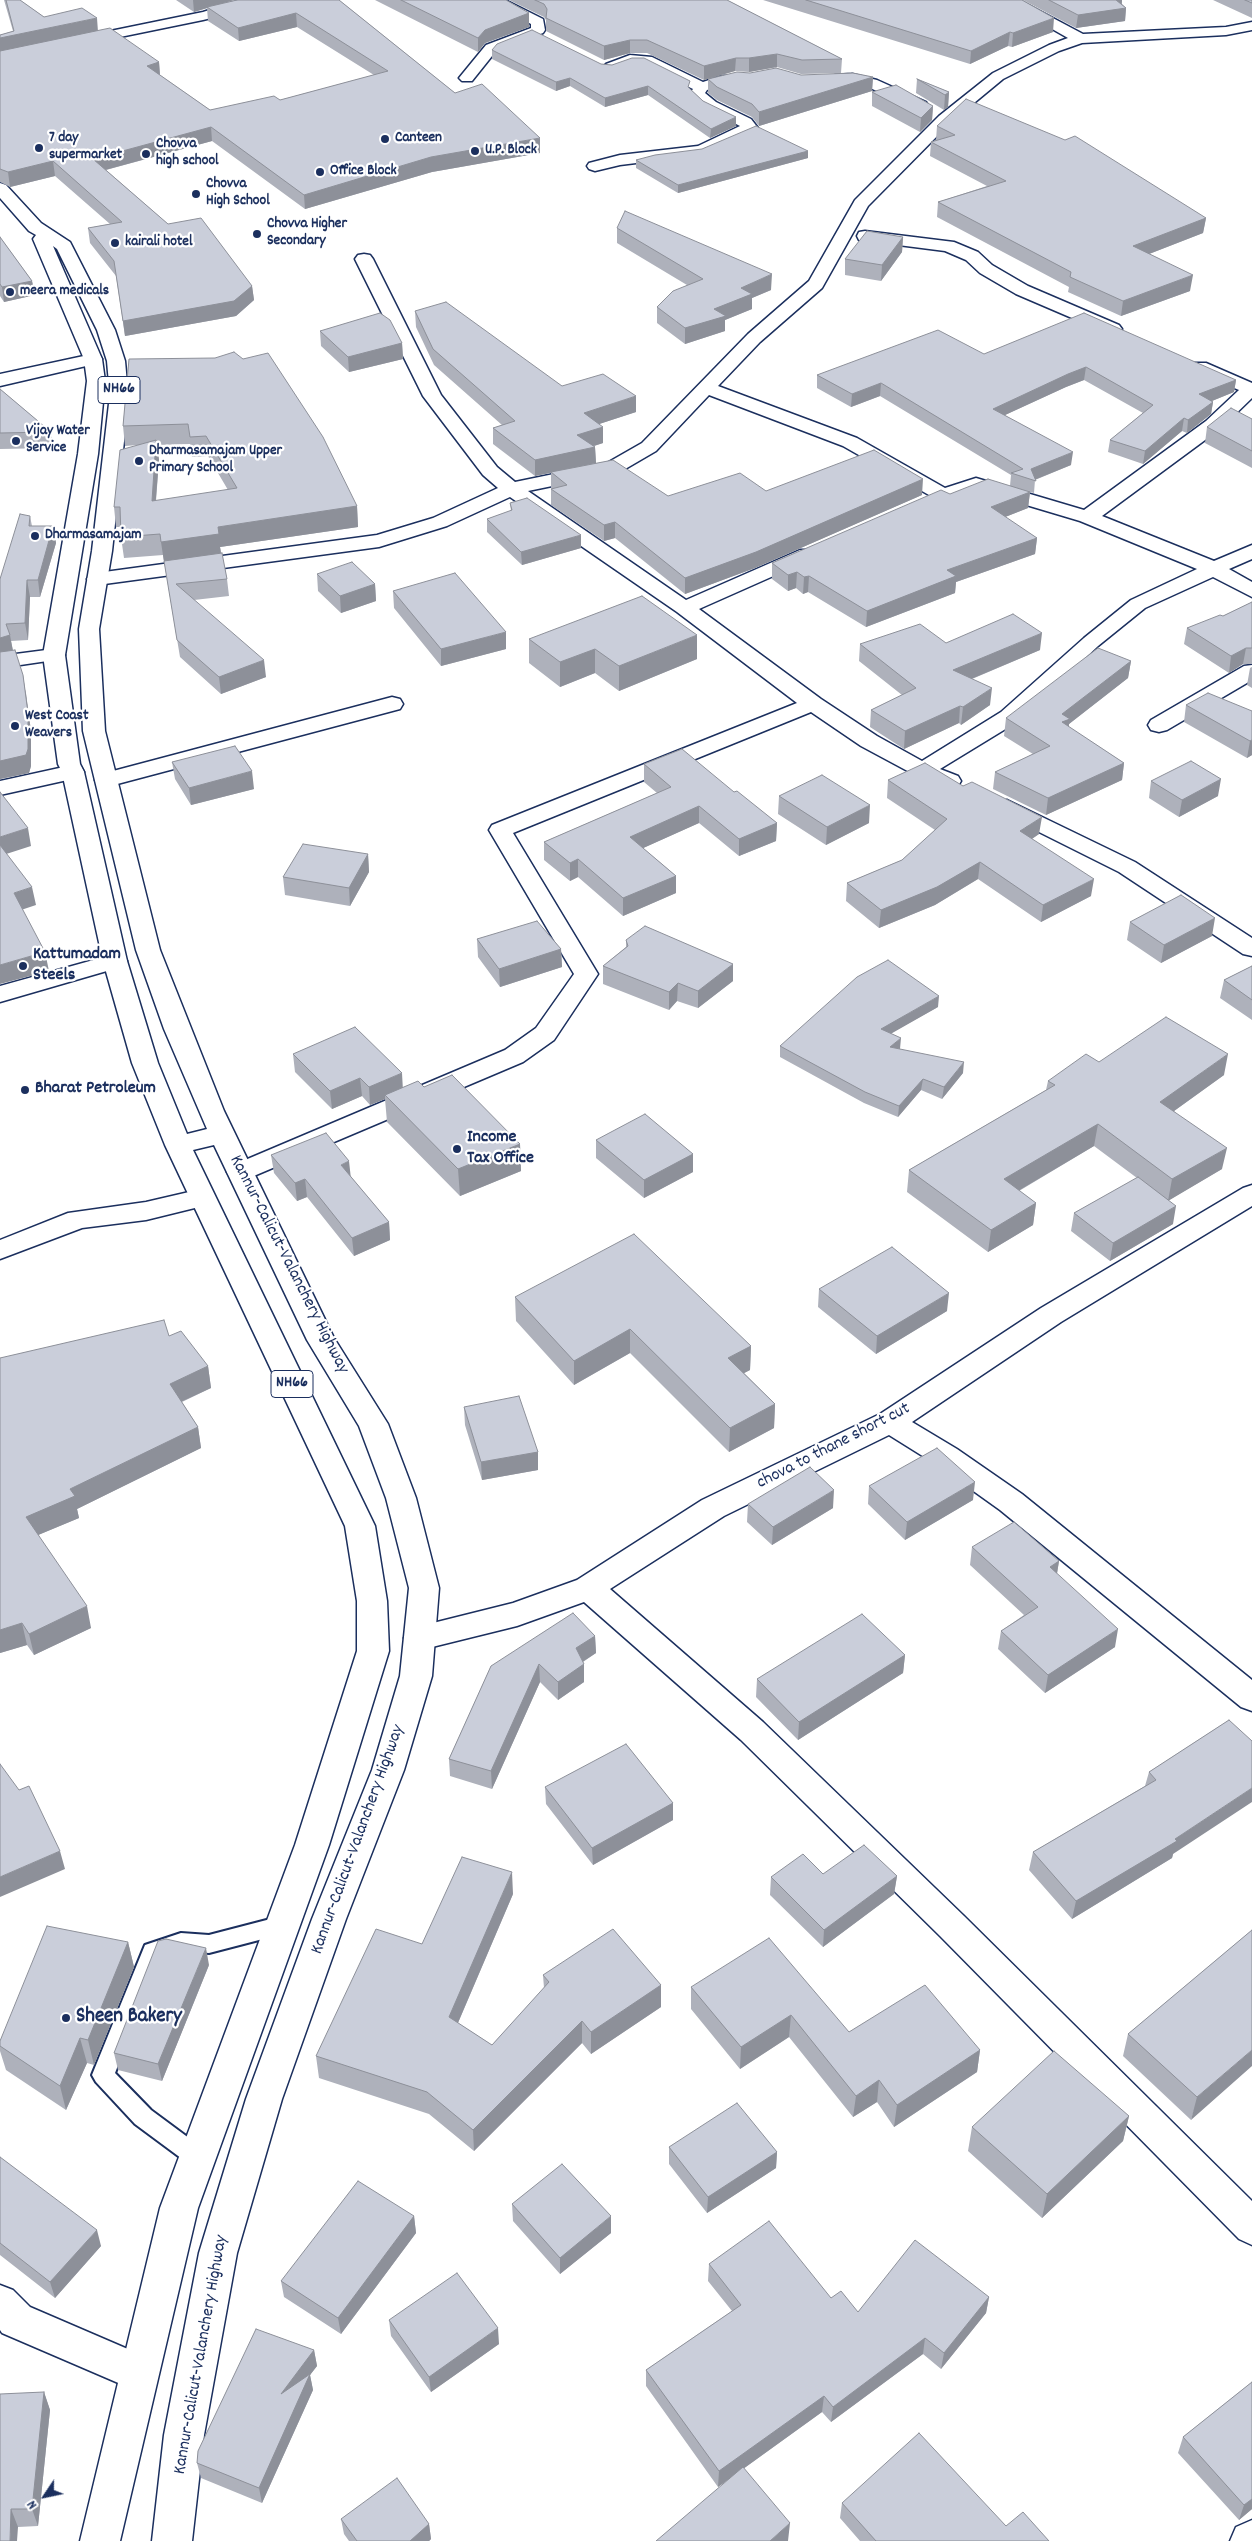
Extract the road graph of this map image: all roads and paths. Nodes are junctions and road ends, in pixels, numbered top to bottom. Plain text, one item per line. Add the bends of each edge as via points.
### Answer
1 (252, 0) edge
2 (494, 0) edge
3 (1008, 0) edge
4 (1252, 26) edge
5 (533, 32) junction
6 (1080, 39) junction
7 (550, 40) edge
8 (66, 44) edge
9 (595, 64) edge
10 (467, 78) dead end
11 (756, 78) edge
12 (821, 81) edge
13 (702, 87) junction
14 (945, 118) junction
15 (595, 166) dead end
16 (0, 188) edge
17 (36, 227) junction
18 (846, 234) junction
19 (364, 259) dead end
20 (1125, 334) edge
21 (93, 359) junction
22 (1188, 362) edge
23 (0, 380) edge
24 (708, 388) junction
25 (511, 489) junction
26 (943, 495) junction
27 (916, 506) edge
28 (1087, 517) junction
29 (827, 545) edge
30 (1252, 550) edge
31 (1214, 569) junction
32 (97, 579) junction
33 (66, 582) junction
34 (1252, 591) edge
35 (684, 608) junction
36 (54, 655) junction
37 (0, 662) edge
38 (1252, 671) edge
39 (392, 704) dead end
40 (813, 704) junction
41 (1159, 725) dead end
42 (923, 770) junction
43 (73, 772) junction
44 (106, 780) junction
45 (0, 788) edge
46 (967, 788) edge
47 (992, 799) edge
48 (1252, 949) edge
49 (115, 961) junction
50 (0, 994) edge
51 (222, 1134) junction
52 (178, 1145) junction
53 (240, 1172) junction
54 (1252, 1194) edge
55 (202, 1198) junction
56 (0, 1250) edge
57 (890, 1422) junction
58 (588, 1588) junction
59 (420, 1638) junction
60 (1252, 1698) edge
61 (282, 1925) junction
62 (198, 2156) junction
63 (1252, 2227) edge
64 (0, 2303) edge
65 (123, 2366) dead end
66 (100, 2541) edge
67 (172, 2541) edge

1 - 8 main road via 239,7 203,16
2 - 5 main road via 538,22 538,30
3 - 6 main road
4 - 6 main road via 1226,31
5 - 7 main road
5 - 10 main road via 491,48
6 - 14 main road via 998,76
9 - 13 main road via 611,67 630,60 647,60
11 - 13 main road via 728,80
12 - 14 main road via 852,79 872,83
13 - 15 main road via 697,94 700,98 745,122 750,128 701,150
14 - 18 main road via 862,204
16 - 17 main road, Kannur-Calicut-Valanchery Highway / NH66
17 - 21 main road, Kannur-Calicut-Valanchery Highway / NH66
17 - 32 main road, Kannur-Calicut-Valanchery Highway / NH66 via 64,246 106,330 116,362 119,395
18 - 20 main road via 948,246 972,256 986,270 1022,290
18 - 24 main road via 816,284 754,338
19 - 25 main road via 432,396 490,471
21 - 23 main road
21 - 33 main road, Kannur-Calicut-Valanchery Highway / NH66 via 96,381 88,454
22 - 28 main road via 1251,389 1213,424
24 - 25 main road via 650,447 613,468
24 - 26 main road via 850,442
25 - 32 main road via 440,522 379,540
25 - 35 main road
26 - 27 main road
26 - 28 main road via 976,484
28 - 31 main road
29 - 35 main road
30 - 31 main road
31 - 34 main road
31 - 42 main road via 1138,604 1009,717
32 - 33 main road
32 - 44 main road, Kannur-Calicut-Valanchery Highway / NH66 via 89,629 94,731
33 - 36 main road, Kannur-Calicut-Valanchery Highway / NH66
35 - 40 main road
36 - 37 main road
36 - 43 main road, Kannur-Calicut-Valanchery Highway / NH66 via 69,764
38 - 41 main road
39 - 44 main road
40 - 42 main road via 869,741
40 - 53 main road via 500,830 586,974 545,1034 514,1056
42 - 46 main road
43 - 45 main road
43 - 49 main road, Kannur-Calicut-Valanchery Highway / NH66
44 - 51 main road, Kannur-Calicut-Valanchery Highway / NH66 via 148,950 177,1029
47 - 48 main road via 1127,867
49 - 50 main road
49 - 52 main road, Kannur-Calicut-Valanchery Highway / NH66 via 145,1063
51 - 52 main road
51 - 53 main road, Kannur-Calicut-Valanchery Highway / NH66
52 - 55 main road, Kannur-Calicut-Valanchery Highway / NH66
53 - 59 main road, Kannur-Calicut-Valanchery Highway / NH66 via 321,1340 373,1424 401,1498 424,1588
54 - 57 main road, chova to thane short cut via 1051,1315
55 - 56 main road via 146,1212 78,1219
55 - 61 main road, Kannur-Calicut-Valanchery Highway / NH66 via 360,1526 372,1601 373,1651 312,1844
57 - 58 main road, chova to thane short cut via 713,1508
57 - 60 main road via 1011,1502
58 - 59 main road, chova to thane short cut via 517,1614
58 - 63 main road via 752,1731
59 - 67 main road, Kannur-Calicut-Valanchery Highway / NH66 via 416,1676 388,1770 329,1919 264,2099 218,2253 184,2435
61 - 62 main road, Kannur-Calicut-Valanchery Highway / NH66
61 - 62 lane via 209,1944 181,1942 152,1951 103,2075 143,2117
62 - 66 main road, Kannur-Calicut-Valanchery Highway / NH66 via 179,2208
64 - 65 main road via 16,2320

